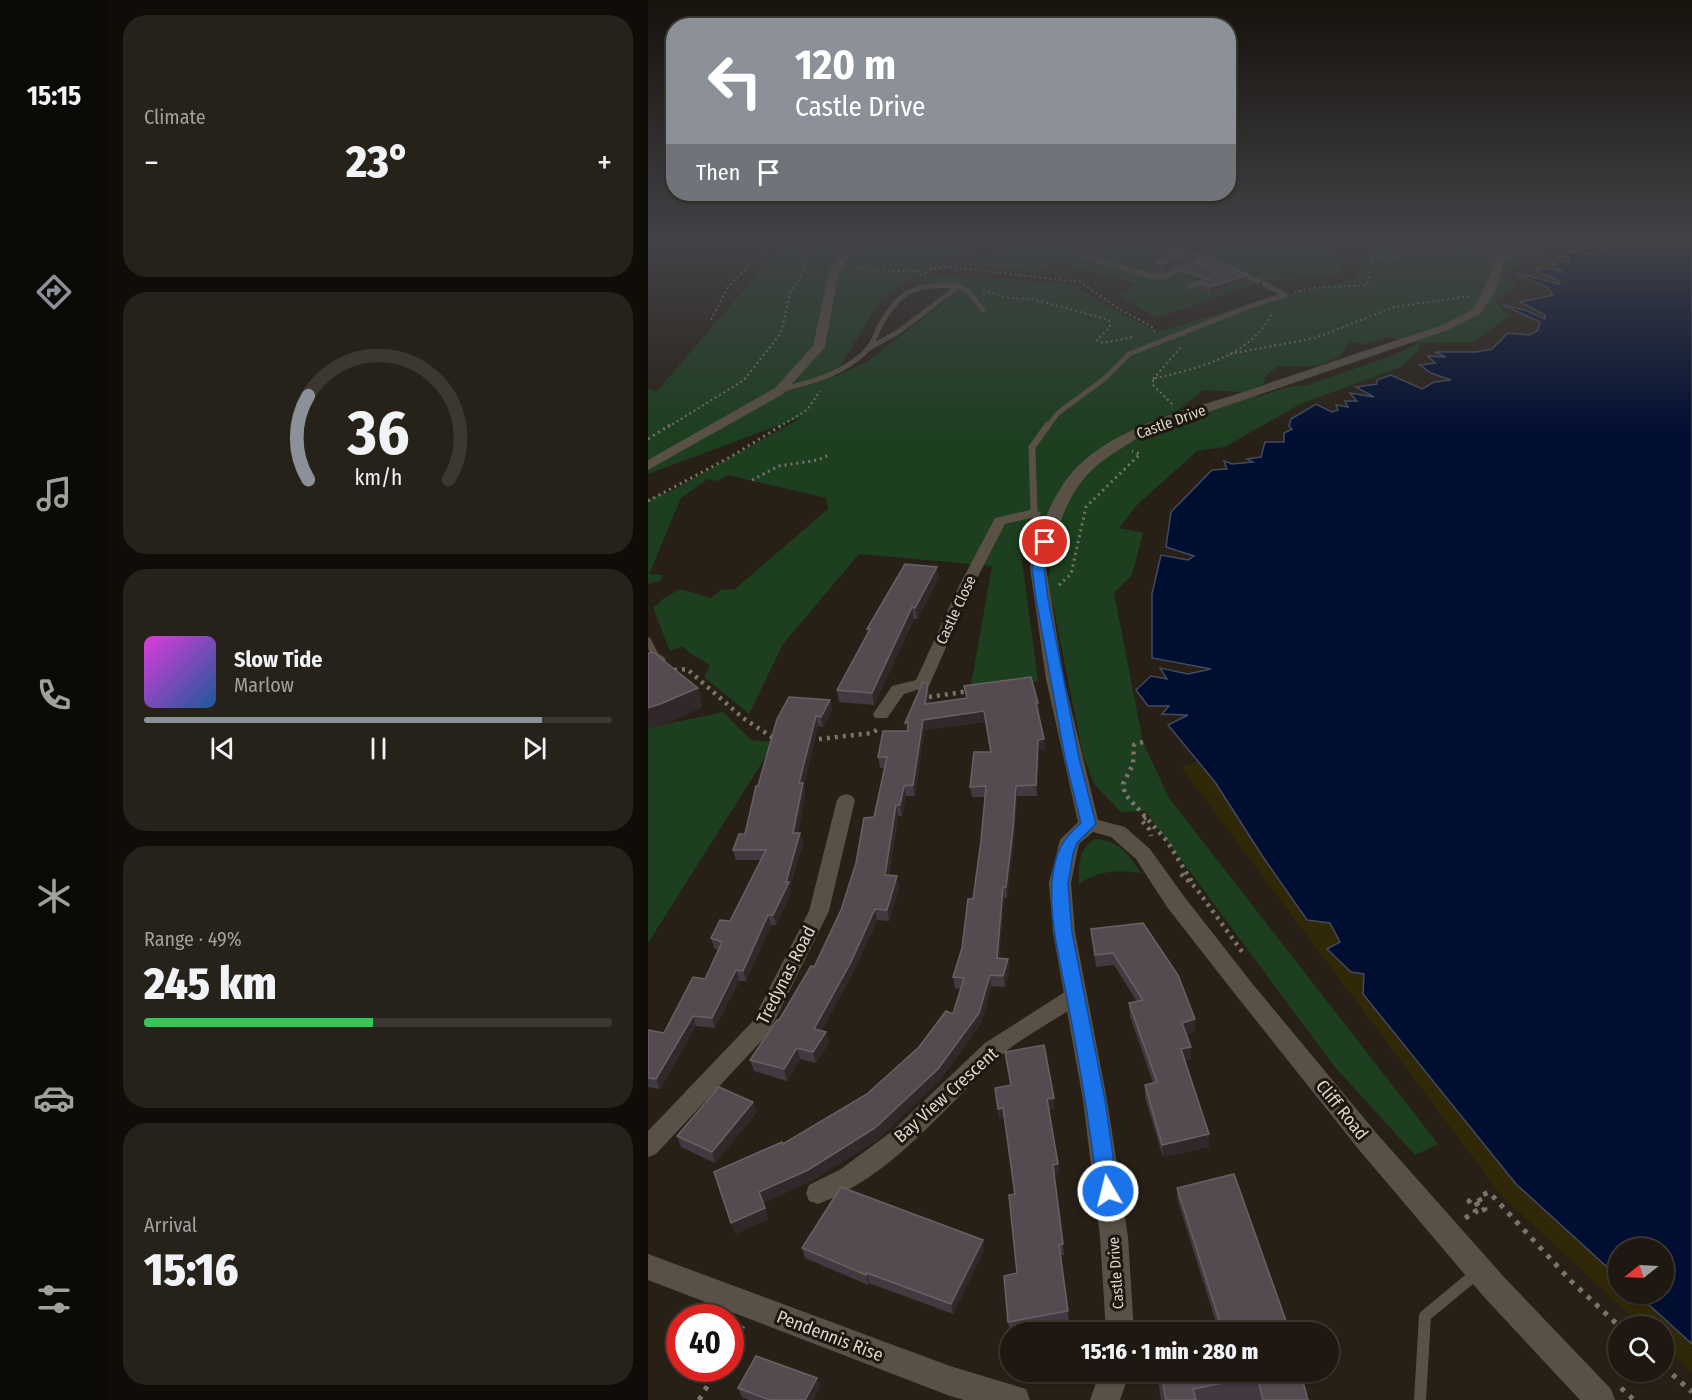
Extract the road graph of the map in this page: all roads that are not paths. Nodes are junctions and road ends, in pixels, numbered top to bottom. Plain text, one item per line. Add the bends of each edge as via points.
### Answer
1 (827, 307) edge
2 (893, 307) edge
3 (931, 307) edge
4 (981, 307) edge
5 (1247, 307) edge
6 (1479, 307) edge
7 (983, 310) dead end
8 (869, 348) junction
9 (779, 390) junction
10 (648, 466) edge
11 (1034, 513) junction
12 (1045, 542) junction
13 (648, 640) edge
14 (652, 658) edge
15 (674, 669) edge
16 (884, 717) road end
17 (846, 800) dead end
18 (1089, 824) junction
19 (1075, 996) junction
20 (648, 1147) edge
21 (818, 1193) dead end
22 (648, 1267) edge
23 (1479, 1270) junction
24 (1119, 1322) edge
25 (1111, 1382) edge
26 (1607, 1390) edge
27 (1015, 1400) edge
28 (1105, 1400) edge
29 (1420, 1400) edge

1 - 9 street via 819,347
2 - 8 lane
3 - 8 lane
4 - 7 lane
5 - 11 lane via 1129,354 1058,413 1032,447
6 - 12 street, Castle Drive via 1444,328 1139,431 1083,469 1071,483
8 - 9 lane via 841,372
9 - 10 street
11 - 12 lane
11 - 16 street, Castle Close via 1000,522 966,586 923,683 898,690
12 - 18 street, Castle Drive via 1038,568 1042,599
13 - 14 lane
14 - 15 lane
17 - 20 street, Tredynas Road via 819,911 760,1028
18 - 19 street, Castle Drive via 1070,840 1060,884
18 - 23 street, Cliff Road via 1118,832 1143,854 1250,997
19 - 21 street, Bay View Crescent via 993,1049 899,1139 849,1177
19 - 24 street, Castle Drive via 1105,1168
22 - 27 street, Pendennis Rise via 930,1374
23 - 26 street, Cliff Road
23 - 29 lane via 1425,1316
25 - 28 street

